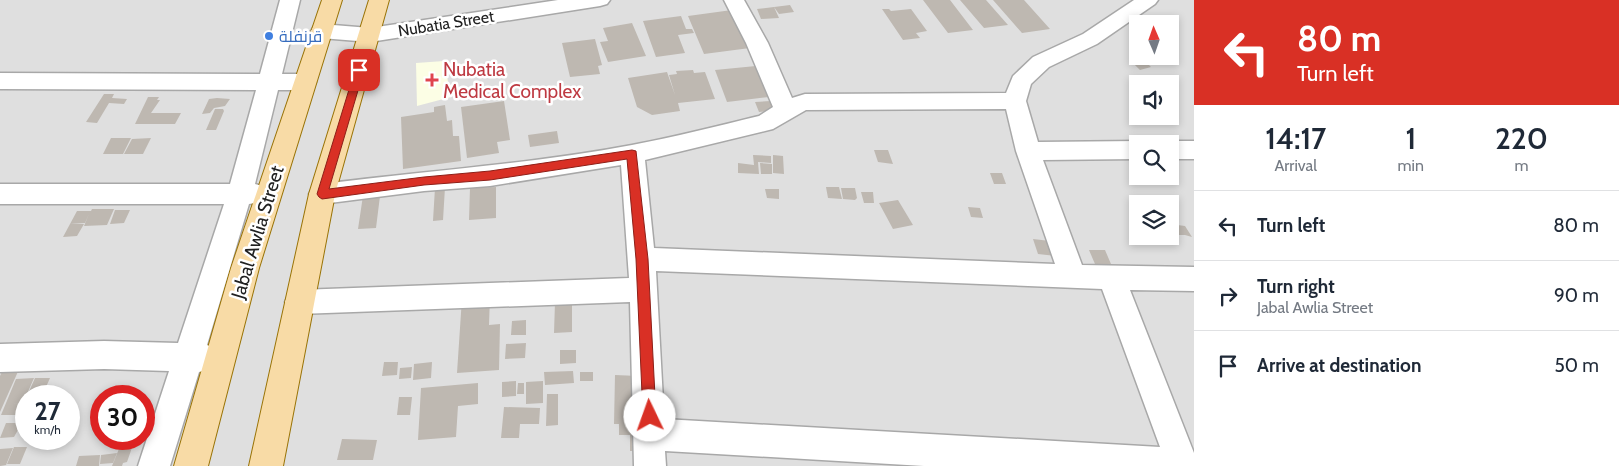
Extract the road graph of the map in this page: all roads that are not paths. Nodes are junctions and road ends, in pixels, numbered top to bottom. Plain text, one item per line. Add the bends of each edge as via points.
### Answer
1 (290, 0) edge
2 (332, 0) edge
3 (379, 0) edge
4 (600, 0) edge
5 (734, 0) edge
6 (1148, 0) edge
7 (321, 32) junction
8 (370, 35) junction
9 (0, 81) edge
10 (268, 82) junction
11 (305, 82) junction
12 (1015, 101) junction
13 (786, 110) junction
14 (1129, 150) edge
15 (1179, 150) edge
16 (1194, 150) edge
17 (1028, 151) junction
18 (632, 154) junction
19 (0, 194) edge
20 (240, 194) junction
21 (268, 194) junction
22 (322, 194) junction
23 (642, 259) junction
24 (1073, 277) junction
25 (1112, 278) junction
26 (1194, 279) edge
27 (643, 290) junction
28 (299, 302) junction
29 (220, 357) junction
30 (0, 358) edge
31 (188, 358) junction
32 (650, 434) junction
33 (1182, 465) edge
34 (154, 466) edge
35 (191, 466) edge
36 (266, 466) edge
37 (650, 466) edge

1 - 10 street
2 - 7 main road, Jabal Awlia Street
3 - 8 main road
4 - 8 street, Nubatia Street
5 - 13 street
6 - 12 street via 1090,39 1041,62 1021,81
7 - 8 street, Nubatia Street
7 - 11 main road, Jabal Awlia Street
8 - 22 main road
9 - 10 street
10 - 11 street
10 - 20 street
11 - 21 main road, Jabal Awlia Street
12 - 13 street via 817,101
12 - 17 street
13 - 18 street via 766,123
14 - 17 street
15 - 16 street
17 - 24 street
18 - 22 street via 490,176
18 - 23 street
19 - 20 street
20 - 21 street
20 - 31 street
21 - 29 main road, Jabal Awlia Street
22 - 28 main road
23 - 24 street
23 - 27 street
24 - 25 street
25 - 26 street
25 - 33 street
27 - 28 street
27 - 32 street
28 - 36 main road
29 - 31 street
29 - 35 main road, Jabal Awlia Street
30 - 31 street
31 - 34 street
32 - 33 street
32 - 37 street

